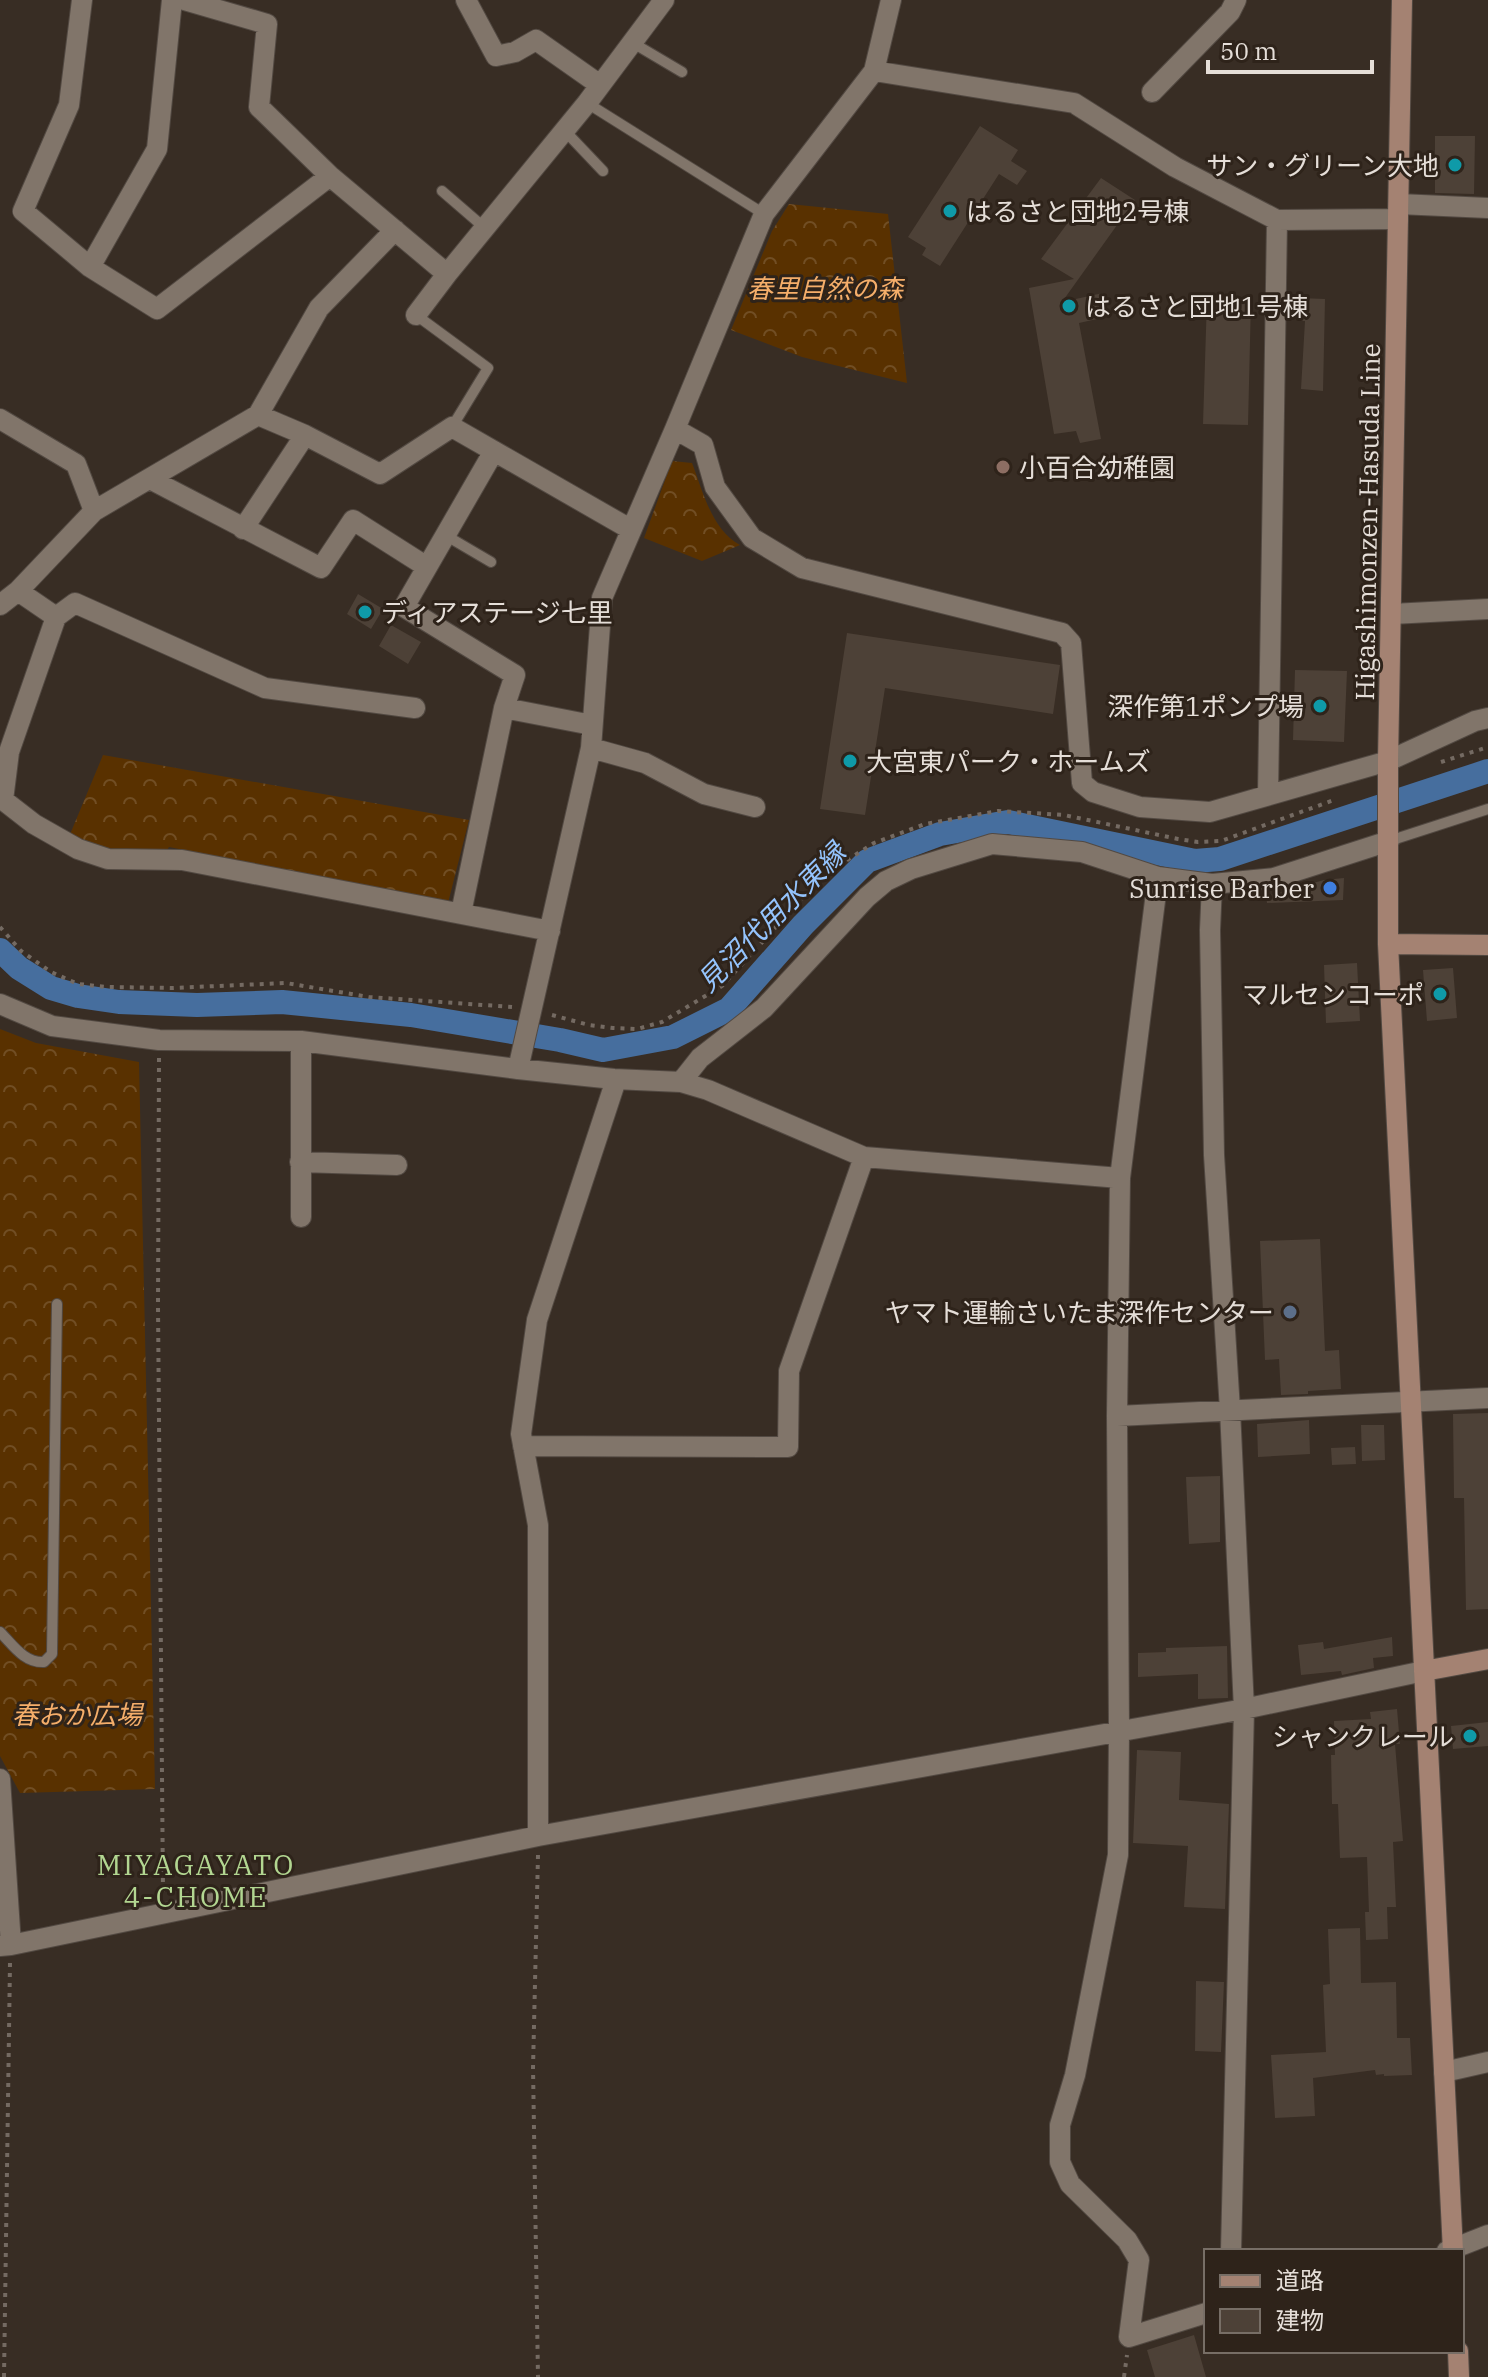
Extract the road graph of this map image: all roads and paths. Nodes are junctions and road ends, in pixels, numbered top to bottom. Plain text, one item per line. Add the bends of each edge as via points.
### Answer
1 (82, 0) edge
2 (172, 0) edge
3 (184, 0) edge
4 (466, 0) edge
5 (664, 0) edge
6 (891, 0) edge
7 (1236, 0) edge
8 (1402, 0) edge
9 (633, 43) junction
10 (874, 71) junction
11 (682, 72) dead end
12 (600, 85) junction
13 (1152, 92) dead end
14 (587, 103) junction
15 (565, 131) junction
16 (603, 171) dead end
17 (330, 176) junction
18 (442, 191) dead end
19 (1488, 208) edge
20 (1398, 212) junction
21 (764, 214) junction
22 (1277, 220) junction
23 (486, 229) junction
24 (395, 230) junction
25 (90, 267) junction
26 (447, 274) junction
27 (416, 315) joint
28 (258, 415) junction
29 (0, 419) edge
30 (452, 427) junction
31 (675, 429) junction
32 (305, 435) junction
33 (494, 451) junction
34 (150, 479) junction
35 (94, 511) junction
36 (243, 529) junction
37 (630, 529) junction
38 (445, 535) junction
39 (491, 562) dead end
40 (427, 567) junction
41 (18, 591) junction
42 (0, 605) edge
43 (1488, 609) edge
44 (1392, 614) junction
45 (56, 617) junction
46 (415, 708) dead end
47 (504, 708) junction
48 (1488, 718) edge
49 (592, 725) junction
50 (1488, 747) edge
51 (591, 748) junction
52 (5, 750) edge
53 (1388, 761) junction
54 (1435, 764) dead end
55 (1268, 795) junction
56 (1338, 799) dead end
57 (755, 807) dead end
58 (1488, 809) edge
59 (1389, 835) junction
60 (1158, 877) junction
61 (1212, 884) junction
62 (461, 913) junction
63 (0, 927) edge
64 (550, 931) junction
65 (1388, 944) junction
66 (1488, 945) edge
67 (0, 1004) edge
68 (529, 1012) junction
69 (159, 1040) junction
70 (301, 1041) junction
71 (520, 1062) junction
72 (614, 1079) junction
73 (681, 1082) junction
74 (864, 1157) junction
75 (300, 1162) junction
76 (397, 1165) dead end
77 (1120, 1178) junction
78 (301, 1217) dead end
79 (57, 1304) dead end
80 (1488, 1398) edge
81 (1410, 1401) junction
82 (1230, 1410) junction
83 (1117, 1416) junction
84 (523, 1446) junction
85 (0, 1632) edge
86 (1488, 1659) edge
87 (1424, 1671) junction
88 (1244, 1709) junction
89 (1119, 1730) junction
90 (0, 1779) edge
91 (538, 1836) junction
92 (164, 1915) junction
93 (5, 1946) edge
94 (1488, 2062) edge
95 (1444, 2072) junction
96 (1488, 2235) edge
97 (1231, 2249) edge
98 (1451, 2249) edge
99 (1453, 2249) edge
100 (1204, 2314) edge
101 (1458, 2353) edge
102 (4, 2377) edge
103 (538, 2377) edge
104 (1459, 2377) edge

1 - 25 street via 69,105 23,211
2 - 25 street via 157,149
3 - 17 street via 267,24 259,107
4 - 12 street via 496,56 536,40
5 - 9 street
6 - 10 street
7 - 13 street
8 - 20 street, Higashimonzen-Hasuda Line
9 - 11 lane
9 - 12 street
10 - 21 street
10 - 22 street via 1074,103 1175,167
12 - 14 street
14 - 15 street
14 - 21 lane
15 - 16 lane
15 - 23 street
17 - 24 street
17 - 25 street via 157,309
18 - 23 lane
19 - 20 street
20 - 22 street
20 - 44 street, Higashimonzen-Hasuda Line
21 - 31 street
22 - 55 street
23 - 26 street
24 - 26 street
24 - 28 street via 319,308
26 - 27 street
27 - 30 lane via 488,368
28 - 32 street
28 - 34 street
29 - 35 street via 76,464
30 - 32 street via 380,474
30 - 33 street
31 - 37 street
31 - 55 street via 703,445 715,487 752,538 802,568 1062,633 1071,643 1082,783 1093,792 1140,807 1210,812
32 - 36 street
33 - 37 street
33 - 38 street
34 - 35 street
34 - 36 street
35 - 41 street
36 - 40 street via 321,568 353,520
37 - 49 street via 602,598
38 - 39 lane
38 - 40 street
40 - 47 street via 404,607 515,675
41 - 42 street
41 - 45 street
43 - 44 street
44 - 53 street, Higashimonzen-Hasuda Line
45 - 46 street via 75,603 265,688
45 - 52 street
47 - 49 street
47 - 62 street
48 - 53 street
49 - 51 street
50 - 54 path
51 - 57 street via 645,763 704,794
51 - 64 street
52 - 62 street via 3,800 78,849 108,859 182,860
53 - 55 street
53 - 59 street, Higashimonzen-Hasuda Line
56 - 68 path via 1221,841 1178,839 1037,813 998,811 925,824 874,843 841,864 807,893 722,986 662,1022 613,1028
58 - 59 lane
59 - 61 street via 1274,878
59 - 65 street, Higashimonzen-Hasuda Line
60 - 61 street
60 - 73 street via 1082,852 992,844 911,869 867,897 764,1008 700,1058
60 - 77 street
61 - 82 street via 1214,1155
62 - 64 street
63 - 68 path via 21,951 78,984 172,988 286,983 369,997
64 - 68 street
65 - 66 street
65 - 81 street, Higashimonzen-Hasuda Line
67 - 69 street via 52,1026
68 - 71 street
69 - 70 street
69 - 92 path
70 - 71 street
70 - 75 street
71 - 72 street
72 - 73 street
72 - 84 street via 537,1320
73 - 74 street
74 - 77 street
74 - 84 street via 789,1371 788,1447
75 - 76 street
75 - 78 street
77 - 83 street
79 - 85 lane via 52,1654 33,1663
80 - 81 street
81 - 82 street
81 - 87 street, Higashimonzen-Hasuda Line
82 - 83 street
82 - 88 street
83 - 89 street
84 - 91 street via 538,1525
86 - 87 street
87 - 88 street
87 - 95 street, Higashimonzen-Hasuda Line
88 - 89 street
88 - 97 street
89 - 91 street
89 - 100 street via 1118,1855 1075,2075 1060,2125 1060,2162 1070,2184 1127,2240 1139,2260 1129,2337
90 - 93 street
91 - 92 street
91 - 103 path via 533,2068
92 - 93 street
93 - 102 path
94 - 95 street
95 - 98 street, Higashimonzen-Hasuda Line
96 - 99 street
101 - 104 street

